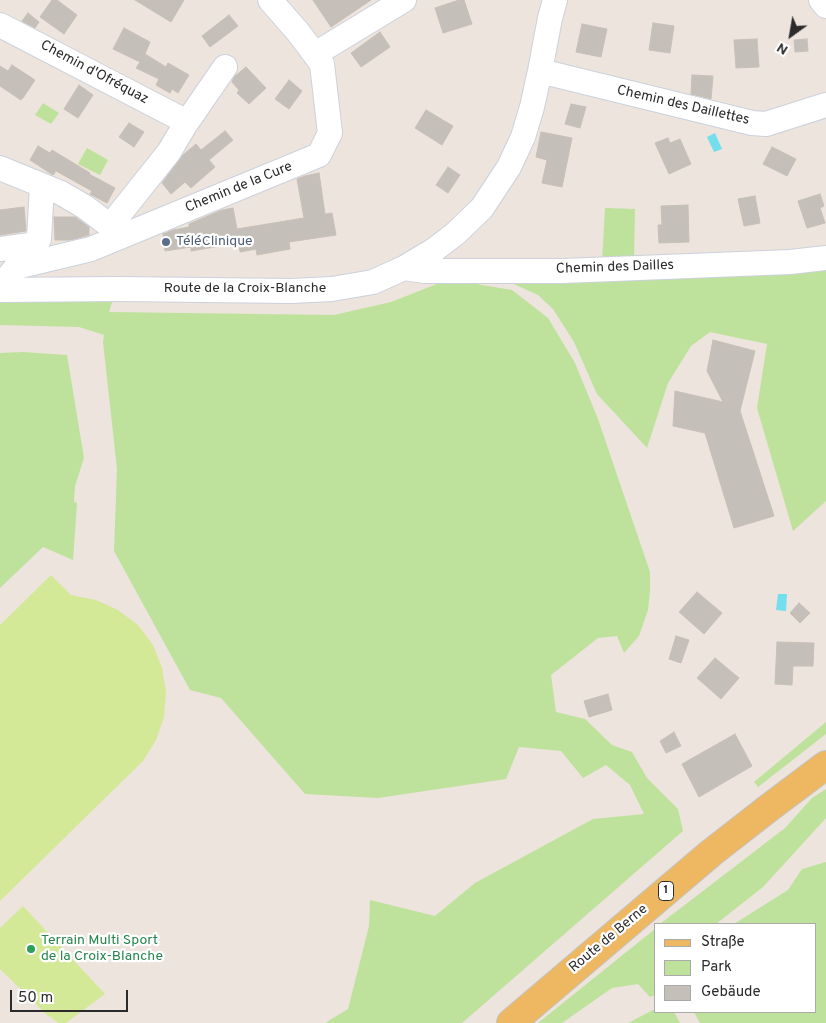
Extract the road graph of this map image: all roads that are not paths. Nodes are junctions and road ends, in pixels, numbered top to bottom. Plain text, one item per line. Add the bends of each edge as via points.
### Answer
1 (270, 0) edge
2 (404, 0) edge
3 (555, 0) edge
4 (822, 0) edge
5 (826, 6) edge
6 (0, 25) edge
7 (315, 54) junction
8 (225, 67) dead end
9 (540, 71) junction
10 (826, 105) edge
11 (187, 122) junction
12 (0, 168) edge
13 (42, 186) junction
14 (113, 232) junction
15 (0, 248) edge
16 (826, 258) edge
17 (404, 268) junction
18 (0, 289) edge
19 (826, 765) edge
20 (510, 1023) edge

1 - 7 street, Chemin de la Cure
2 - 7 street
3 - 9 street, Route de la Croix-Blanche
4 - 5 street
6 - 11 street, Chemin d'Ofréquaz
7 - 14 street, Chemin de la Cure via 322,64 330,133 319,154
8 - 11 street
9 - 10 street, Chemin des Daillettes via 752,123 766,124
9 - 17 street, Route de la Croix-Blanche via 523,137 509,167 482,208 455,234
11 - 14 street
12 - 13 street
13 - 14 street via 85,207
13 - 15 street via 39,239 30,245
14 - 18 street, Chemin de la Cure via 91,250 16,268
16 - 17 street, Chemin des Dailles via 563,271 425,272
17 - 18 street, Route de la Croix-Blanche via 373,282 332,289
19 - 20 main road, Route de Berne / 1 via 711,853

